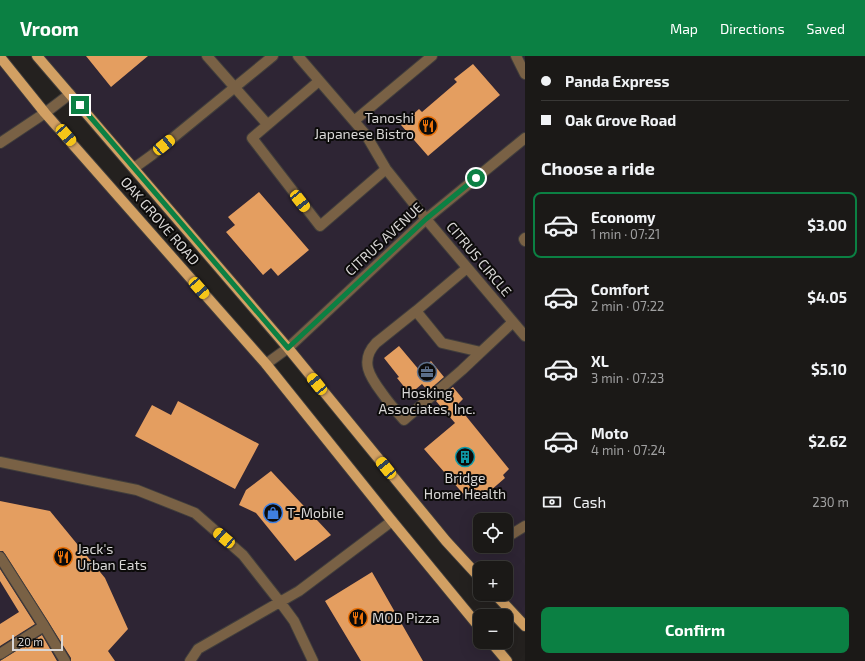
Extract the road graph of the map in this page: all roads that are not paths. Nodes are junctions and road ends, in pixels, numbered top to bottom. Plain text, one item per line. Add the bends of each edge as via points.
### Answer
1 (37, 56) edge
2 (207, 56) edge
3 (273, 56) edge
4 (298, 56) edge
5 (432, 56) edge
6 (516, 56) edge
7 (0, 57) edge
8 (525, 74) edge
9 (319, 81) junction
10 (235, 88) junction
11 (70, 94) junction
12 (46, 113) junction
13 (354, 121) junction
14 (267, 124) junction
15 (525, 138) edge
16 (0, 143) edge
17 (134, 168) junction
18 (386, 169) junction
19 (426, 219) junction
20 (467, 268) junction
21 (416, 311) junction
22 (513, 322) junction
23 (525, 336) edge
24 (288, 348) junction
25 (481, 352) junction
26 (266, 364) junction
27 (0, 462) edge
28 (392, 521) junction
29 (525, 526) edge
30 (513, 533) edge
31 (0, 557) edge
32 (473, 571) edge
33 (502, 601) edge
34 (280, 602) junction
35 (473, 619) edge
36 (44, 626) junction
37 (525, 626) edge
38 (498, 649) edge
39 (0, 654) edge
40 (65, 661) edge
41 (190, 661) edge
42 (313, 661) edge
43 (507, 661) edge

1 - 11 main road, OAK GROVE ROAD
2 - 10 street
3 - 10 street
4 - 9 street, CITRUS CIRCLE
5 - 13 street
6 - 8 street
7 - 12 main road, OAK GROVE ROAD
9 - 13 street, CITRUS CIRCLE
9 - 14 street
10 - 14 street
10 - 17 street
11 - 12 street
11 - 17 main road, OAK GROVE ROAD
12 - 16 street
12 - 26 main road, OAK GROVE ROAD
13 - 18 street, CITRUS CIRCLE via 366,135
14 - 18 street via 252,138 320,226
15 - 19 street, CITRUS AVENUE
17 - 24 main road, OAK GROVE ROAD
18 - 19 street, CITRUS CIRCLE
19 - 20 street, CITRUS CIRCLE
19 - 24 street, CITRUS AVENUE
20 - 21 street
20 - 22 street, CITRUS CIRCLE
21 - 25 street via 442,343
21 - 25 street via 376,343 368,358 368,372 372,380 404,420
22 - 23 street, CITRUS CIRCLE
22 - 25 street
24 - 26 street, CITRUS AVENUE
24 - 32 main road, OAK GROVE ROAD via 446,542
26 - 28 main road, OAK GROVE ROAD
27 - 34 street via 137,490 194,513 243,555
28 - 34 street via 299,591
28 - 35 main road, OAK GROVE ROAD
29 - 30 street
31 - 36 street
33 - 37 main road
34 - 41 street via 198,649
34 - 42 street via 294,621
36 - 39 street
36 - 40 street
38 - 43 main road

